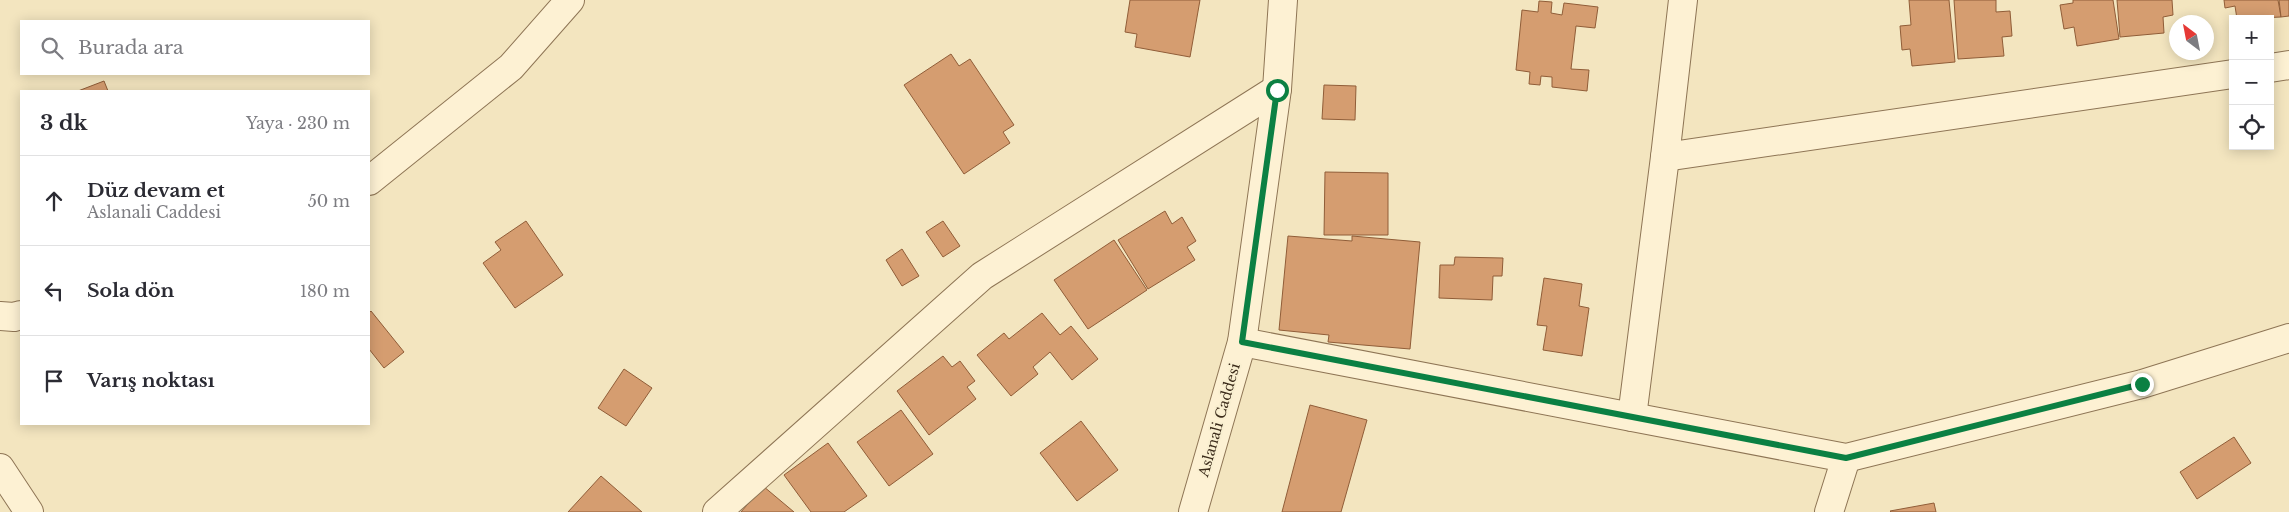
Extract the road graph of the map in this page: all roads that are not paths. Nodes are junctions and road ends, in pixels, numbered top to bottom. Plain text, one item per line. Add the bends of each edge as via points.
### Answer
1 (570, 0) edge
2 (1283, 0) edge
3 (1683, 0) edge
4 (2289, 65) edge
5 (2274, 67) edge
6 (2229, 75) edge
7 (1277, 90) junction
8 (1665, 157) junction
9 (370, 181) edge
10 (20, 315) edge
11 (0, 316) edge
12 (2289, 338) edge
13 (1242, 342) junction
14 (1632, 417) junction
15 (1846, 458) junction
16 (0, 468) edge
17 (29, 512) edge
18 (717, 512) edge
19 (1193, 512) edge
20 (1829, 512) edge

1 - 9 street via 511,67
2 - 7 street, Aslanali Caddesi
3 - 8 street
4 - 5 street
6 - 8 street
7 - 13 street, Aslanali Caddesi
7 - 18 street via 982,276
8 - 14 street
10 - 11 street
12 - 15 street via 2142,384
13 - 14 street
13 - 19 street, Aslanali Caddesi
14 - 15 street
15 - 20 street
16 - 17 street

